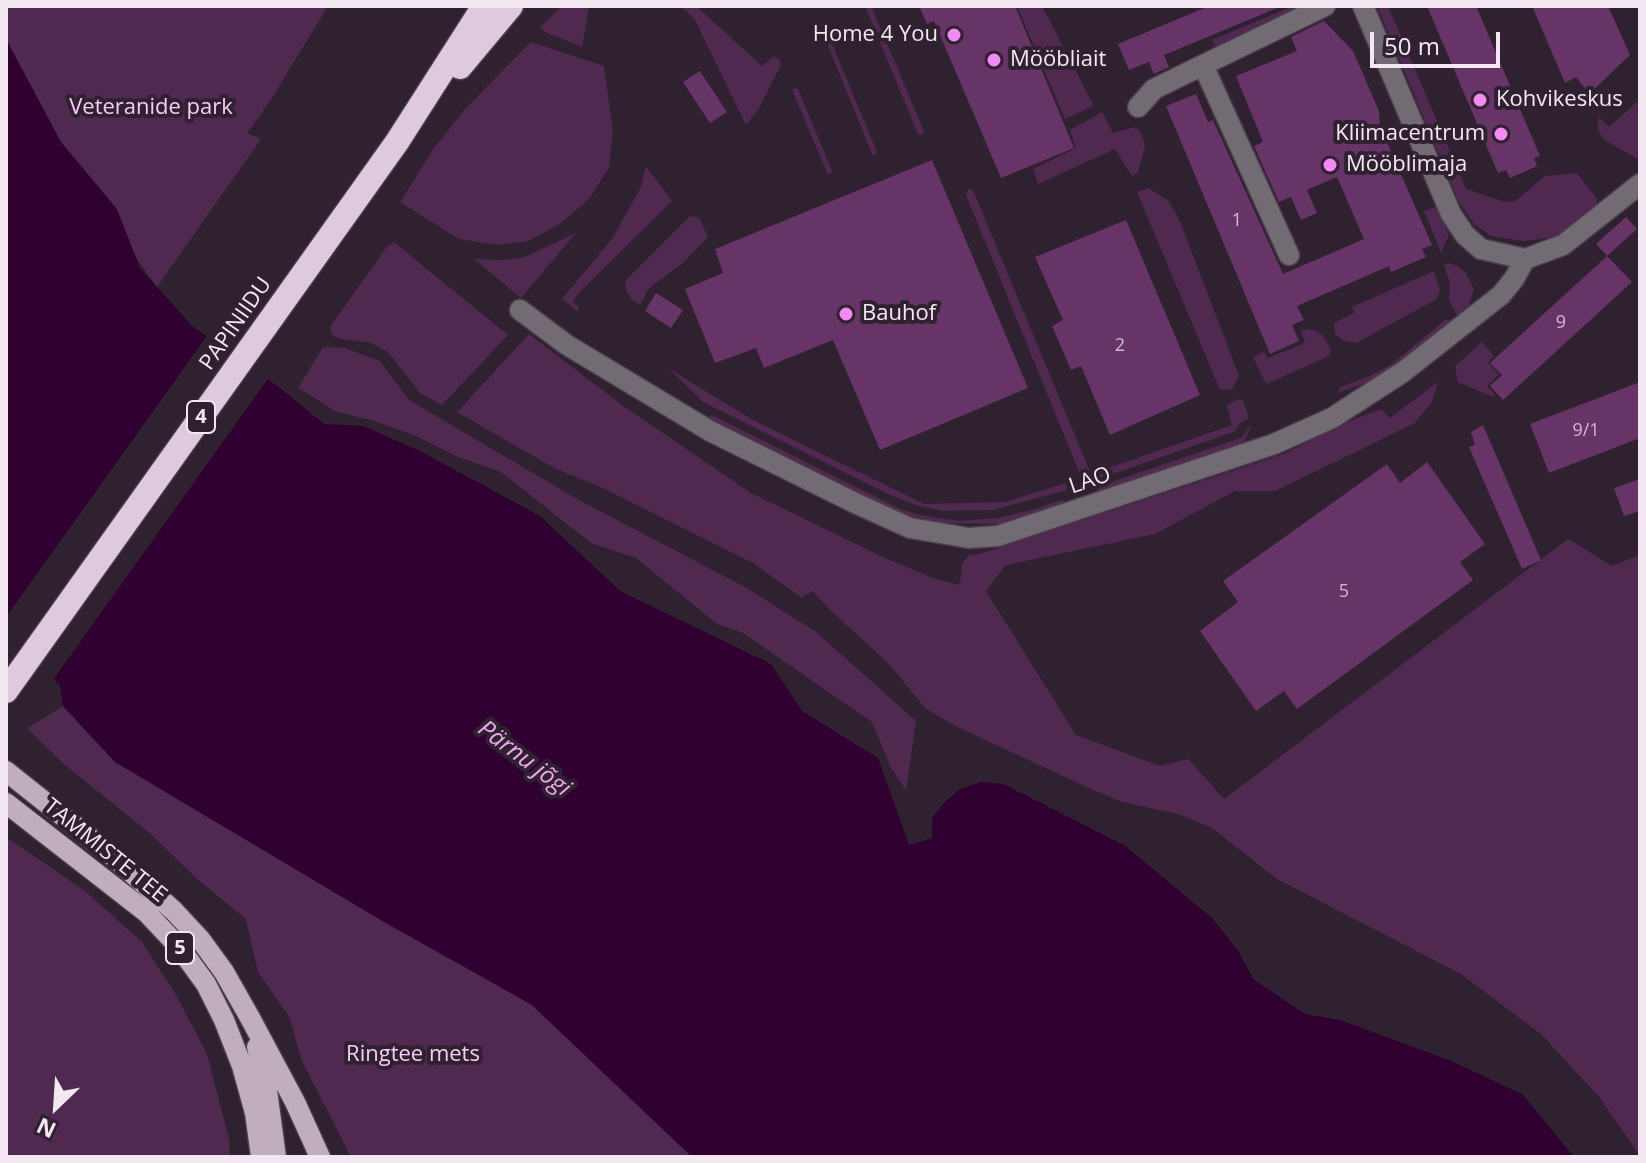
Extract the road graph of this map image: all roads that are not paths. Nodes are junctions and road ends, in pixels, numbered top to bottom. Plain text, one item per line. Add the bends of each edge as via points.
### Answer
1 (484, 6) edge
2 (511, 6) edge
3 (1325, 6) edge
4 (1363, 6) edge
5 (1203, 65) junction
6 (1138, 107) dead end
7 (397, 142) junction
8 (1640, 184) edge
9 (1289, 255) dead end
10 (1525, 259) junction
11 (520, 310) dead end
12 (6, 691) edge
13 (6, 771) edge
14 (6, 803) edge
15 (249, 1016) junction
16 (261, 1157) edge
17 (276, 1157) edge
18 (320, 1157) edge

1 - 7 highway, PAPINIIDU / 4
2 - 7 highway, PAPINIIDU / 4
3 - 5 street
4 - 10 street via 1451,214 1481,249
5 - 6 street via 1154,89
5 - 9 street
7 - 12 highway, PAPINIIDU / 4
8 - 10 street via 1563,245
10 - 11 street, LAO via 1501,295 1403,372 1332,418 1274,444 1064,516 998,536 969,538 910,528 710,431 567,345
13 - 15 main road, TAMMISTE TEE / 5 via 174,911 224,972
14 - 16 main road, TAMMISTE TEE / 5 via 146,912 188,959 206,984 242,1066
15 - 17 main road, 5
15 - 18 main road

